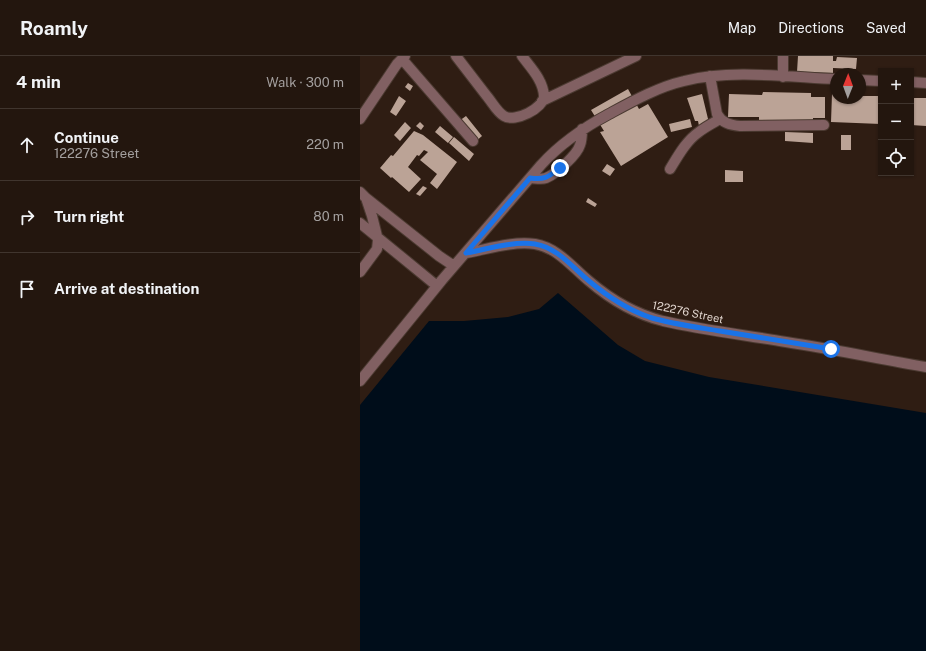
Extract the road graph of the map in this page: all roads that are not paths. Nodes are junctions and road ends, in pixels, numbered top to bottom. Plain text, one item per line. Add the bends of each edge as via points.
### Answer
1 (456, 56) edge
2 (522, 56) edge
3 (636, 56) edge
4 (783, 56) edge
5 (404, 58) edge
6 (710, 76) junction
7 (783, 77) junction
8 (830, 79) edge
9 (866, 80) edge
10 (878, 81) edge
11 (914, 82) edge
12 (926, 83) edge
13 (542, 102) junction
14 (360, 119) edge
15 (720, 119) junction
16 (824, 125) dead end
17 (582, 129) junction
18 (473, 141) dead end
19 (670, 169) dead end
20 (530, 178) junction
21 (363, 195) edge
22 (360, 224) edge
23 (378, 237) junction
24 (466, 253) junction
25 (454, 266) junction
26 (361, 269) edge
27 (437, 286) junction
28 (926, 367) edge
29 (360, 381) edge

1 - 13 street via 505,117 525,115
2 - 13 street via 540,80
3 - 13 street
4 - 7 street
5 - 14 street
5 - 18 street
6 - 7 street via 737,74
6 - 15 street via 715,109
6 - 17 street via 663,87
7 - 8 street
9 - 10 street
11 - 12 street
15 - 16 street via 734,125
15 - 19 street via 691,138
17 - 20 street via 554,151
17 - 20 street via 578,149 560,168 545,178
20 - 24 street
21 - 23 street
21 - 25 street
22 - 23 street
23 - 26 street via 377,249
23 - 27 street
24 - 25 street
24 - 28 street, 122276 Street via 509,244 536,244 556,252 611,298 649,317
25 - 27 street
27 - 29 street

